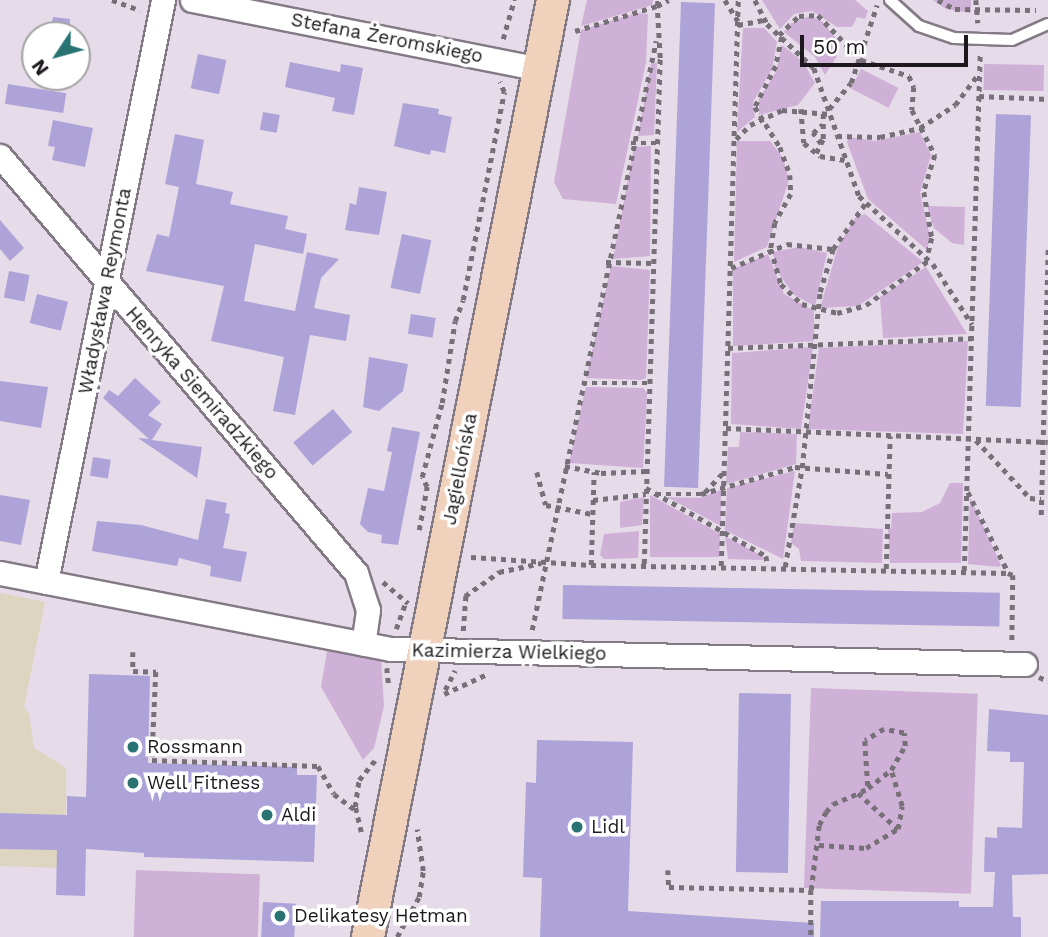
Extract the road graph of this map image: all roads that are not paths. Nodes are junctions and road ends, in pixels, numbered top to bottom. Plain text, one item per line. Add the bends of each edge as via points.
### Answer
1 (163, 0) edge
2 (192, 0) edge
3 (553, 0) edge
4 (890, 0) edge
5 (1048, 24) edge
6 (540, 69) junction
7 (0, 156) edge
8 (107, 282) junction
9 (0, 573) edge
10 (46, 582) junction
11 (363, 644) junction
12 (425, 650) junction
13 (1025, 664) dead end
14 (368, 937) edge

1 - 8 street, Władysława Reymonta
2 - 6 street, Stefana Żeromskiego
3 - 6 street, Jagiellońska
4 - 5 lane via 919,26 954,38 1012,40
6 - 12 street, Jagiellońska
7 - 8 street, Henryka Siemiradzkiego
8 - 10 street, Władysława Reymonta
8 - 11 street, Henryka Siemiradzkiego via 356,573 368,610
9 - 10 street, Kazimierza Wielkiego
10 - 11 street, Kazimierza Wielkiego
11 - 12 street, Kazimierza Wielkiego
12 - 13 street, Kazimierza Wielkiego
12 - 14 street, Jagiellońska

